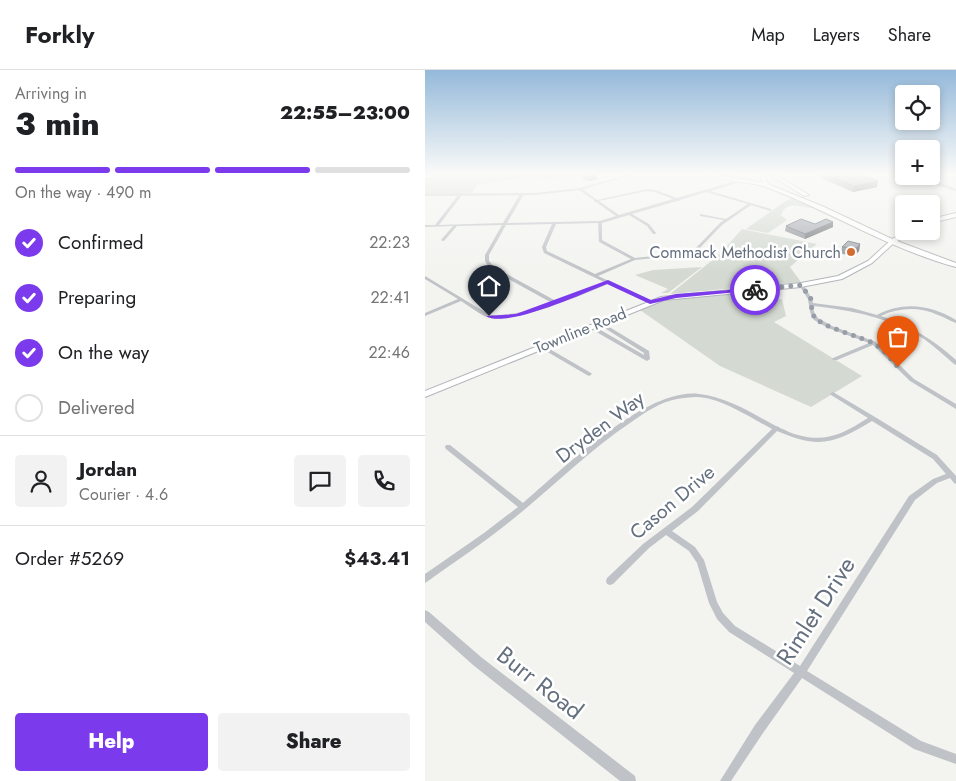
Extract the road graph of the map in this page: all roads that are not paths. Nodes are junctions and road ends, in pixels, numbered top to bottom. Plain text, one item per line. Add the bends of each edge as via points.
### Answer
1 (451, 207) edge
2 (514, 207) edge
3 (604, 207) edge
4 (653, 207) edge
5 (746, 207) edge
6 (762, 207) edge
7 (825, 208) edge
8 (771, 210) dead end
9 (630, 214) junction
10 (701, 215) dead end
11 (956, 215) edge
12 (619, 218) junction
13 (940, 219) edge
14 (727, 220) junction
15 (600, 222) junction
16 (554, 224) junction
17 (505, 225) junction
18 (425, 226) edge
19 (436, 226) junction
20 (455, 226) junction
21 (655, 233) dead end
22 (895, 237) edge
23 (895, 238) edge
24 (443, 240) dead end
25 (890, 240) junction
26 (635, 259) junction
27 (956, 265) edge
28 (594, 276) junction
29 (425, 277) edge
30 (608, 282) junction
31 (801, 285) junction
32 (915, 299) dead end
33 (461, 300) junction
34 (554, 302) junction
35 (650, 302) junction
36 (812, 304) junction
37 (914, 307) junction
38 (425, 315) edge
39 (878, 316) junction
40 (956, 322) edge
41 (594, 325) junction
42 (874, 343) junction
43 (541, 346) junction
44 (835, 359) dead end
45 (956, 363) edge
46 (589, 374) dead end
47 (425, 394) edge
48 (833, 394) dead end
49 (956, 407) edge
50 (873, 418) junction
51 (777, 428) junction
52 (448, 447) dead end
53 (954, 478) edge
54 (523, 507) junction
55 (666, 531) junction
56 (425, 579) edge
57 (610, 581) dead end
58 (425, 615) edge
59 (801, 672) junction
60 (956, 759) edge
61 (631, 781) edge
62 (725, 781) edge

1 - 19 street
2 - 17 street
3 - 12 street
4 - 9 street
5 - 14 street
6 - 8 street
7 - 25 main road
9 - 12 street
9 - 21 street
10 - 14 street
11 - 13 main road
12 - 15 street
14 - 26 street via 693,253
15 - 16 street
15 - 26 street via 600,242
16 - 17 street
16 - 28 street via 545,252
17 - 20 street
17 - 34 street via 487,255 487,261 492,268
18 - 19 street
19 - 20 street
20 - 24 street
22 - 25 main road
23 - 25 main road
25 - 27 main road
25 - 31 main road, Townline Road via 870,262 839,278
26 - 28 street
28 - 30 street
29 - 33 street
30 - 34 street
30 - 35 street
31 - 35 main road, Townline Road via 676,296
31 - 36 street
32 - 37 street
33 - 34 street via 497,318 517,315
33 - 38 street
35 - 41 main road, Townline Road
36 - 39 street via 850,308
36 - 42 street via 813,316 821,323
37 - 39 street via 896,308
37 - 40 street via 937,312
39 - 45 street via 930,339
41 - 41 street via 595,329 647,358 647,352 604,326
41 - 43 main road, Townline Road
42 - 44 street
42 - 49 street via 912,380
43 - 46 street
43 - 47 main road, Townline Road
48 - 50 street
50 - 51 street, Dryden Way via 848,433 823,441 802,438
50 - 53 street via 935,457
51 - 54 street, Dryden Way via 715,398 692,395 663,400 626,422
51 - 55 street, Cason Drive via 695,509
52 - 54 street
53 - 59 street, Rimlet Drive via 935,481 912,498
54 - 56 street, Dryden Way
55 - 57 street, Cason Drive via 633,557
55 - 59 street via 692,549 701,562 713,603 732,629
58 - 61 street, Burr Road
59 - 60 street via 919,745
59 - 62 street, Rimlet Drive

